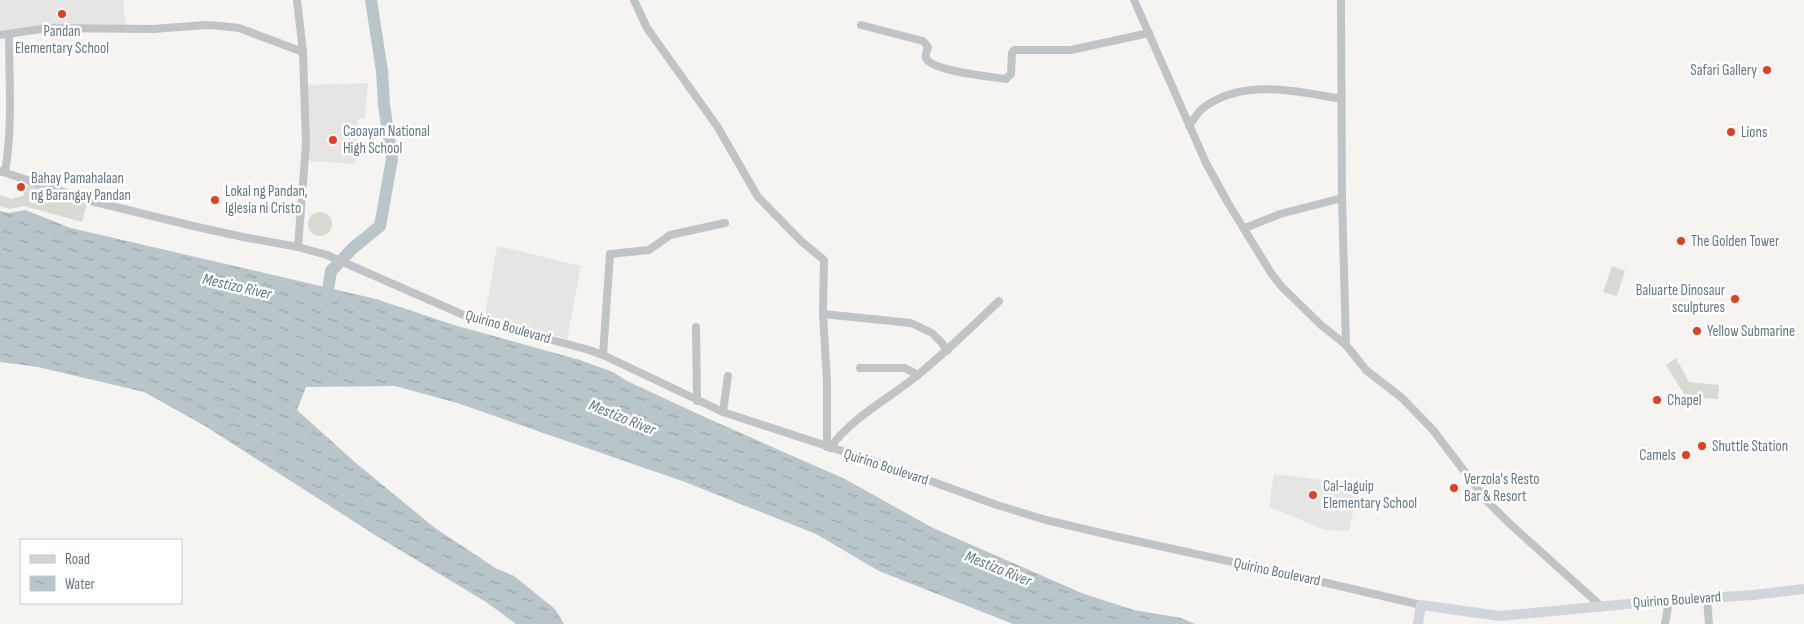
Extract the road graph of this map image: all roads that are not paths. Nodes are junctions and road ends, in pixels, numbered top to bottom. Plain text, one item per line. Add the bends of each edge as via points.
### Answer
1 (297, 0) edge
2 (634, 0) edge
3 (1134, 0) edge
4 (1341, 0) edge
5 (861, 25) dead end
6 (1148, 33) junction
7 (9, 34) junction
8 (0, 35) edge
9 (303, 52) junction
10 (1341, 99) junction
11 (1189, 126) junction
12 (3, 172) edge
13 (1342, 198) junction
14 (725, 223) dead end
15 (1245, 228) junction
16 (298, 247) junction
17 (999, 301) dead end
18 (823, 314) junction
19 (696, 327) dead end
20 (1346, 345) junction
21 (947, 351) junction
22 (602, 355) junction
23 (860, 368) dead end
24 (918, 375) junction
25 (728, 376) dead end
26 (697, 401) junction
27 (723, 412) junction
28 (829, 448) junction
29 (1804, 589) edge
30 (1706, 598) junction
31 (1669, 601) junction
32 (1421, 605) junction
33 (1602, 607) junction
34 (1418, 624) edge
35 (1665, 624) edge
36 (1709, 624) edge

1 - 9 street
2 - 18 street via 647,28 717,126 758,196 824,260
3 - 6 street
4 - 10 street
5 - 6 street via 923,40 928,47 927,60 937,66 1006,79 1010,74 1014,50 1072,50
6 - 11 street
7 - 8 street
7 - 9 street via 43,28 153,29 214,25 240,28
7 - 12 street via 10,130 9,152
9 - 16 street via 306,157
10 - 11 street via 1291,91 1254,90 1225,96 1204,107
10 - 13 street
11 - 15 street via 1206,163
12 - 16 street, Quirino Boulevard via 91,201
13 - 15 street
13 - 20 street
14 - 22 street via 670,236 649,250 610,254
15 - 20 street via 1282,287
16 - 22 street, Quirino Boulevard via 327,255 490,324
17 - 21 street
18 - 21 street via 911,323 932,333
18 - 28 street
19 - 26 street
20 - 33 street via 1366,370 1402,398 1433,430 1487,501
21 - 24 street
22 - 26 street, Quirino Boulevard
23 - 24 street via 905,368
24 - 28 street via 850,425
25 - 27 street
26 - 27 street, Quirino Boulevard
27 - 28 street, Quirino Boulevard
28 - 32 street, Quirino Boulevard via 1046,520
29 - 30 main road, Quirino Boulevard
30 - 31 main road, Quirino Boulevard
30 - 36 street
31 - 33 main road, Quirino Boulevard
31 - 35 street
32 - 33 main road, Quirino Boulevard via 1500,616
32 - 34 main road

